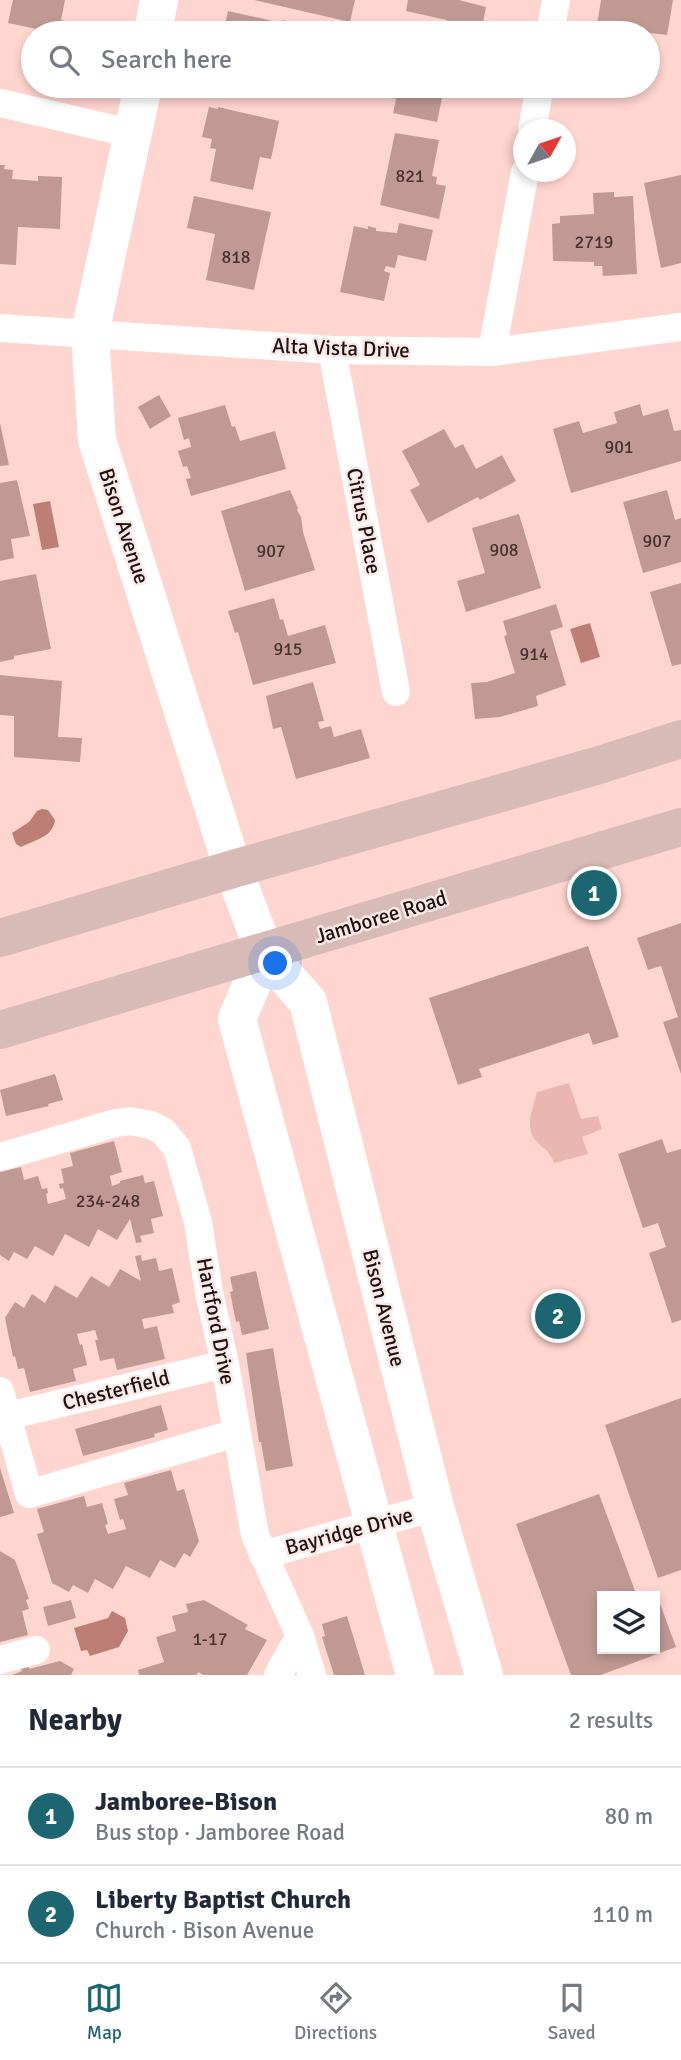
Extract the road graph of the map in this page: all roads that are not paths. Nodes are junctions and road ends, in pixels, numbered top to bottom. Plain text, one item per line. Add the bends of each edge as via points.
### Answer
1 (159, 0) edge
2 (556, 0) edge
3 (155, 21) edge
4 (552, 21) edge
5 (141, 98) edge
6 (538, 98) edge
7 (0, 103) edge
8 (534, 119) edge
9 (134, 134) junction
10 (523, 182) edge
11 (681, 327) edge
12 (0, 328) edge
13 (90, 333) junction
14 (332, 350) junction
15 (492, 352) junction
16 (396, 692) dead end
17 (681, 739) edge
18 (681, 827) edge
19 (233, 869) junction
20 (0, 938) edge
21 (265, 953) junction
22 (0, 1030) edge
23 (0, 1157) edge
24 (225, 1364) junction
25 (4, 1404) edge
26 (236, 1433) junction
27 (435, 1507) junction
28 (374, 1524) junction
29 (263, 1555) junction
30 (300, 1636) junction
31 (36, 1650) dead end
32 (0, 1660) edge
33 (278, 1675) edge
34 (312, 1675) edge
35 (415, 1675) edge
36 (484, 1675) edge

1 - 3 main road
2 - 4 street
5 - 9 main road, Bison Avenue
6 - 8 street
7 - 9 street
9 - 13 main road, Bison Avenue
10 - 15 street
11 - 15 street, Alta Vista Drive
12 - 13 street, Alta Vista Drive
13 - 14 street, Alta Vista Drive
13 - 19 main road, Bison Avenue via 97,440
14 - 15 street, Alta Vista Drive
14 - 16 street, Citrus Place
17 - 19 main road
18 - 21 main road, Jamboree Road
19 - 20 main road
19 - 21 main road, Bison Avenue
21 - 22 main road, Jamboree Road
21 - 27 main road, Bison Avenue via 308,1002
21 - 28 main road via 237,1019
23 - 24 street, Hartford Drive via 117,1123 130,1121 163,1131 177,1148 192,1196
24 - 25 street, Chesterfield
24 - 26 street, Hartford Drive
25 - 26 street via 29,1494
26 - 29 street, Hartford Drive
27 - 28 street, Bayridge Drive
27 - 36 main road, Bison Avenue
28 - 29 street, Bayridge Drive
28 - 35 main road
29 - 30 street, Hartford Drive
30 - 33 street
30 - 34 street, Hartford Drive
31 - 32 street

